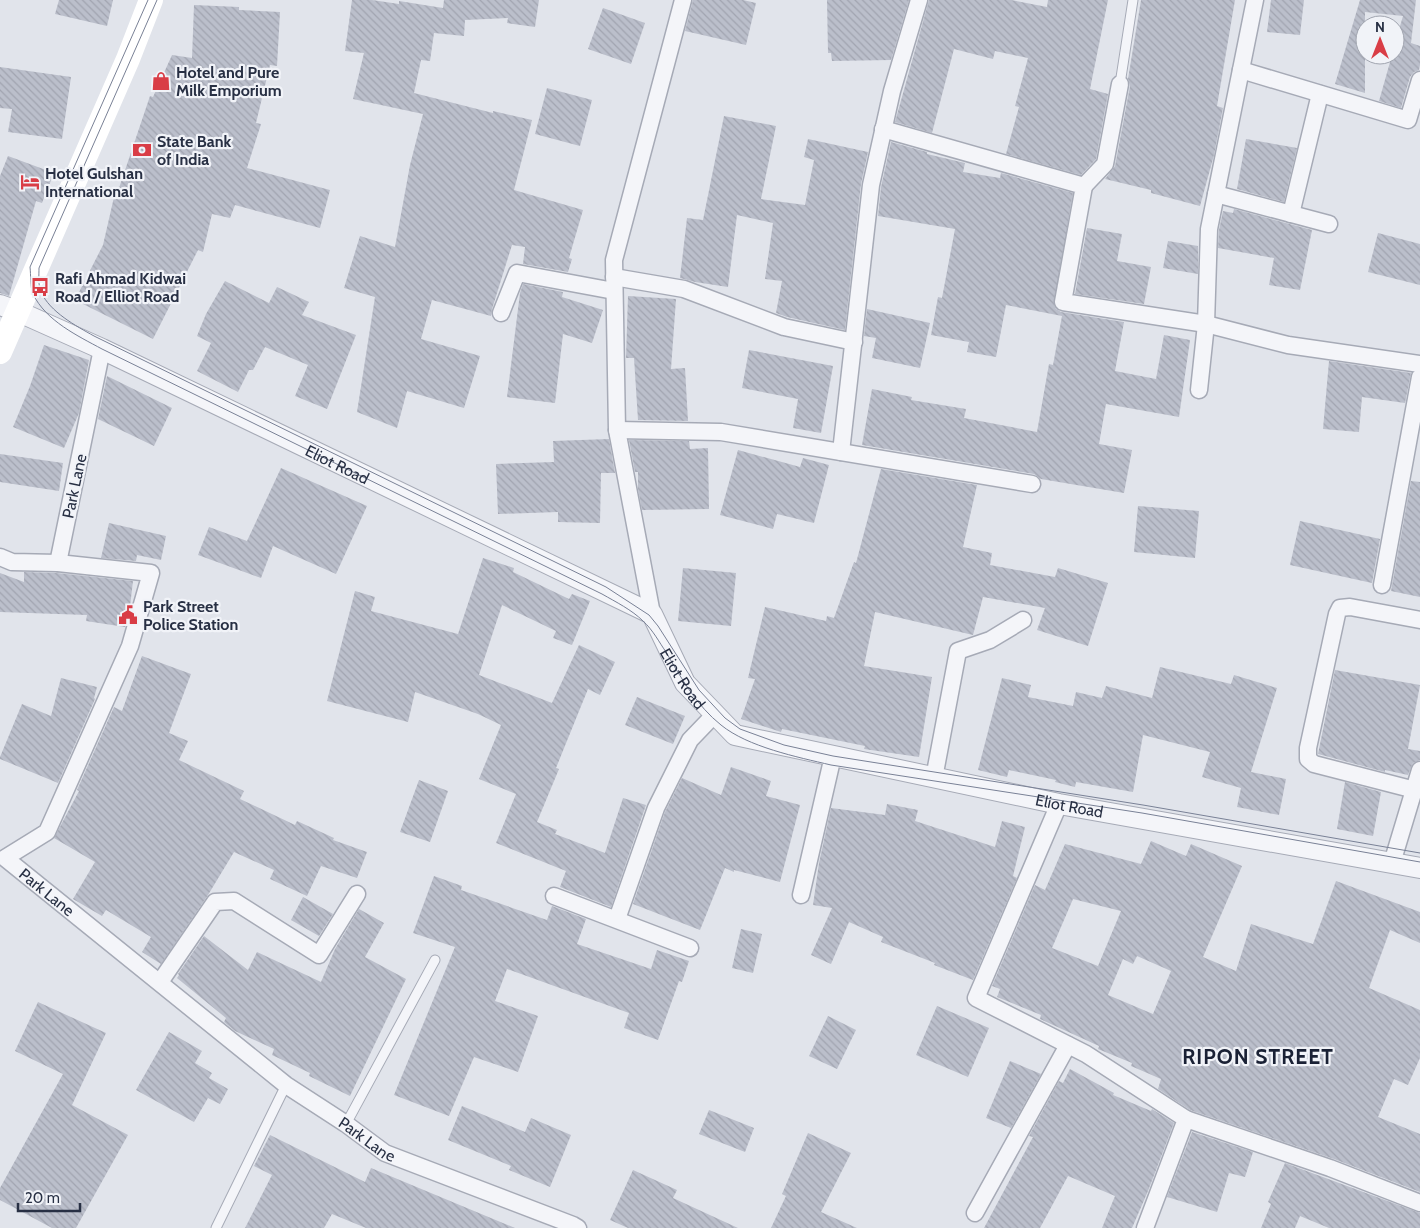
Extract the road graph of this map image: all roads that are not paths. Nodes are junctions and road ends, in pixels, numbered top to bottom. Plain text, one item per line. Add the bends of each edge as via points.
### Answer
1 (151, 0) edge
2 (683, 0) edge
3 (919, 0) edge
4 (1133, 0) edge
5 (1255, 0) edge
6 (1241, 70) junction
7 (1420, 80) edge
8 (1120, 84) joint
9 (1320, 94) junction
10 (883, 129) junction
11 (1084, 186) junction
12 (1216, 194) junction
13 (1290, 214) junction
14 (1329, 224) dead end
15 (614, 284) junction
16 (9, 308) edge
17 (501, 313) dead end
18 (1206, 324) junction
19 (854, 342) junction
20 (102, 349) junction
21 (0, 352) edge
22 (1420, 364) edge
23 (1420, 377) edge
24 (1198, 390) dead end
25 (617, 430) junction
26 (842, 452) junction
27 (1032, 484) dead end
28 (0, 557) edge
29 (58, 563) junction
30 (1382, 585) dead end
31 (652, 614) junction
32 (1023, 620) dead end
33 (1420, 620) edge
34 (715, 714) junction
35 (833, 756) junction
36 (1420, 770) edge
37 (934, 778) junction
38 (1415, 790) junction
39 (1059, 804) junction
40 (3, 855) edge
41 (1392, 863) junction
42 (1420, 868) edge
43 (357, 894) dead end
44 (801, 895) dead end
45 (554, 896) dead end
46 (617, 919) junction
47 (690, 948) dead end
48 (435, 960) dead end
49 (160, 982) junction
50 (1068, 1044) junction
51 (286, 1085) junction
52 (1186, 1119) junction
53 (346, 1124) junction
54 (1420, 1203) edge
55 (975, 1213) dead end
56 (216, 1228) edge
57 (578, 1228) edge
58 (1145, 1228) edge

1 - 16 main road via 128,59
2 - 15 street via 614,260
3 - 10 street
4 - 8 lane
5 - 6 street
6 - 9 street
6 - 12 street
7 - 9 street via 1408,120
8 - 11 street via 1105,164
9 - 13 street
10 - 11 street
10 - 19 street via 871,185
11 - 18 street via 1063,302
12 - 13 street
12 - 18 street via 1209,229
13 - 14 street
15 - 17 street via 517,273
15 - 19 street via 684,289 784,327
15 - 25 street
16 - 20 street, Eliot Road
16 - 21 main road
18 - 22 street via 1288,345
18 - 24 street
19 - 26 street
20 - 29 street, Park Lane
20 - 31 street, Eliot Road
23 - 30 street
25 - 26 street via 721,432
25 - 31 street
26 - 27 street
28 - 29 street via 12,562
29 - 40 street, Park Lane via 151,573 130,646 47,832
31 - 34 street, Eliot Road via 685,683
32 - 37 street via 990,640 958,651
33 - 38 street via 1340,608 1336,614 1308,748 1308,759 1314,764
34 - 35 street, Eliot Road via 736,736
34 - 46 street via 690,740 656,808
35 - 37 street, Eliot Road
35 - 44 street
36 - 38 street
37 - 39 street, Eliot Road
38 - 41 street
39 - 41 street, Eliot Road
39 - 50 street via 976,998
40 - 49 street, Park Lane
41 - 42 street, Eliot Road
43 - 49 street via 320,955 234,901 215,902
45 - 46 street
46 - 47 street
48 - 53 lane
49 - 51 street, Park Lane
50 - 52 street
50 - 55 street
51 - 53 street, Park Lane
51 - 56 lane
52 - 54 street via 1330,1168
52 - 58 street
53 - 57 street, Park Lane via 385,1153

